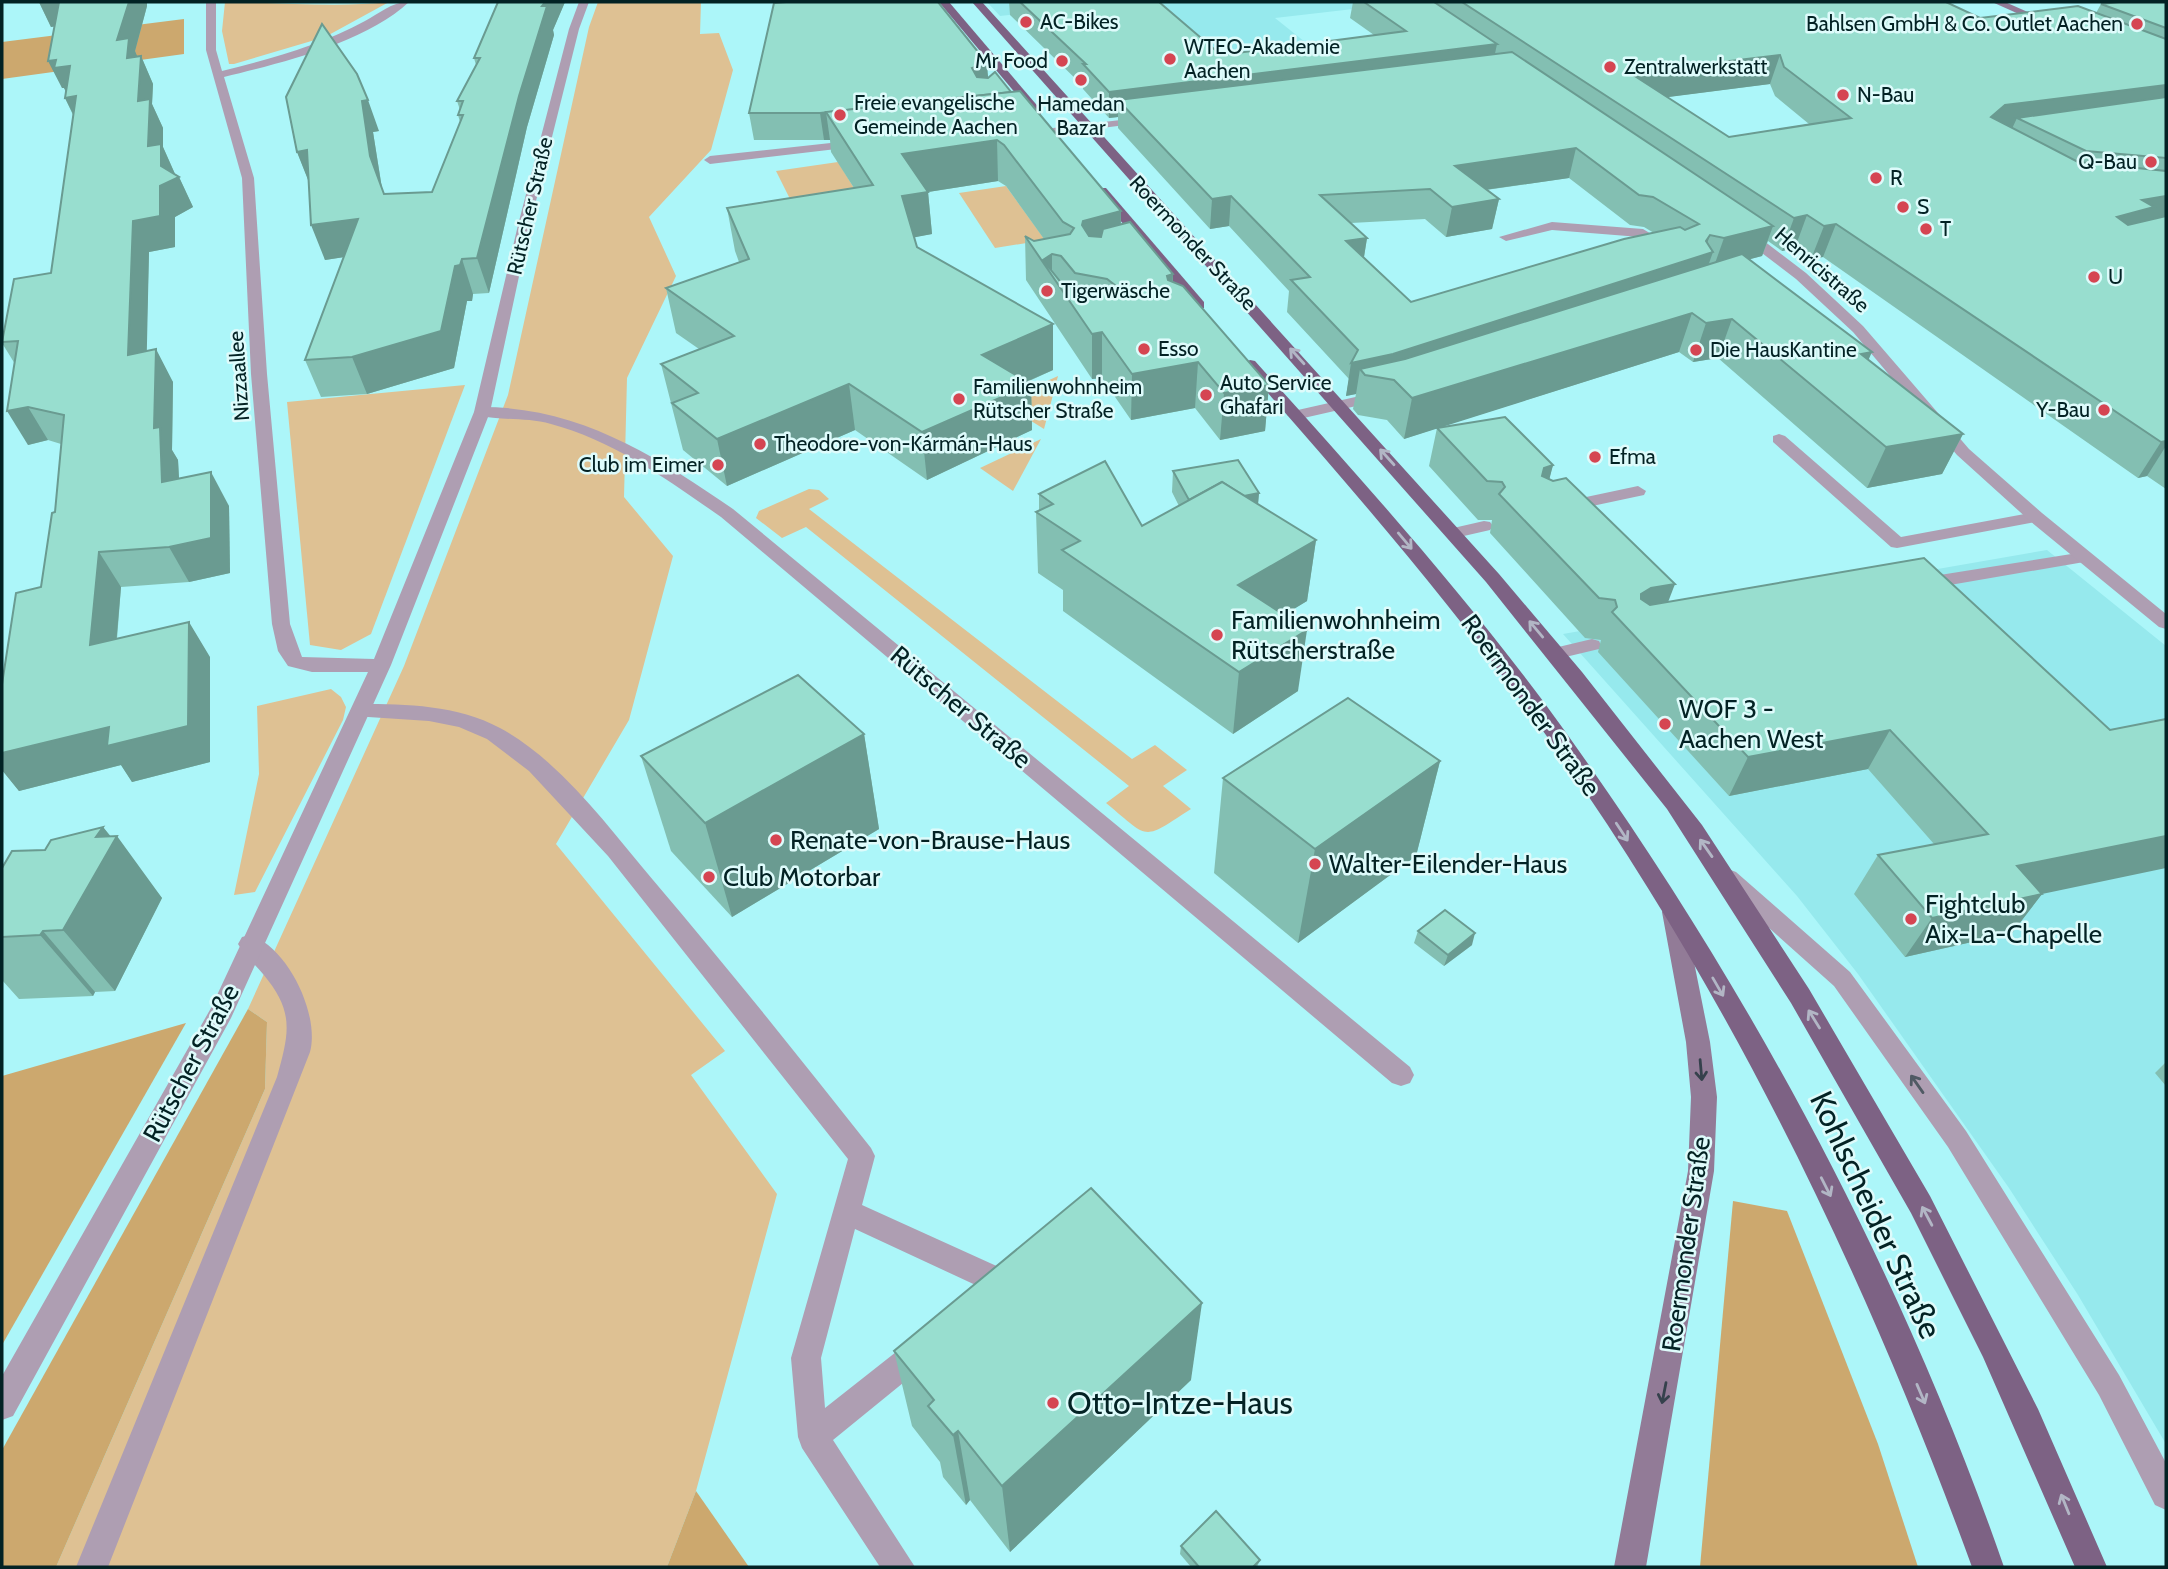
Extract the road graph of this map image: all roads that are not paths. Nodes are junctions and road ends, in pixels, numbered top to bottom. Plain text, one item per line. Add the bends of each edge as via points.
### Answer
1 (211, 2) edge
2 (404, 2) edge
3 (584, 2) edge
4 (944, 2) edge
5 (977, 2) edge
6 (1997, 2) edge
7 (2063, 29) edge
8 (217, 75) junction
9 (1161, 118) edge
10 (1087, 127) junction
11 (1050, 131) joint
12 (876, 142) edge
13 (710, 160) dead end
14 (1091, 178) edge
15 (1729, 222) edge
16 (1506, 237) dead end
17 (1680, 255) edge
18 (1801, 276) junction
19 (1776, 279) edge
20 (1202, 316) edge
21 (1244, 356) edge
22 (1392, 393) edge
23 (1342, 406) junction
24 (482, 412) junction
25 (1295, 415) junction
26 (1779, 439) dead end
27 (1638, 491) dead end
28 (1542, 512) edge
29 (2036, 517) junction
30 (1483, 526) dead end
31 (1455, 533) junction
32 (2084, 557) junction
33 (1905, 587) edge
34 (2166, 623) edge
35 (1592, 645) dead end
36 (1556, 653) junction
37 (381, 665) junction
38 (360, 710) junction
39 (1726, 877) junction
40 (1671, 907) junction
41 (250, 944) junction
42 (1401, 1074) dead end
43 (845, 1211) junction
44 (974, 1307) edge
45 (946, 1330) edge
46 (2, 1405) edge
47 (813, 1437) junction
48 (2166, 1494) edge
49 (92, 1567) edge
50 (899, 1567) edge
51 (1630, 1567) edge
52 (1988, 1567) edge
53 (2091, 1567) edge

1 - 8 street, Nizzaallee via 209,28
2 - 8 street via 335,40
3 - 24 street, Rütscher Straße via 524,225
4 - 11 main road
5 - 10 main road, Roermonder Straße
6 - 7 main road
8 - 37 street, Nizzaallee via 248,178 262,408 281,624 288,651 295,662 312,666
9 - 10 street
10 - 11 street
23 -> 10 main road, Roermonder Straße
12 - 13 street
14 - 20 main road, Roermonder Straße
15 - 18 street, Henricistraße
16 - 17 street via 1552,226 1643,233
18 - 19 street
18 - 29 street, Henricistraße via 1858,329 1963,452
21 - 25 main road, Roermonder Straße
22 - 23 street
23 - 25 street
31 -> 23 main road, Roermonder Straße
24 - 37 street, Rütscher Straße
24 - 42 street, Rütscher Straße via 553,419 597,437 670,474 727,513
25 -> 40 main road, Roermonder Straße via 1444,587 1512,675
26 - 29 street via 1897,543
27 - 28 street
29 - 32 street, Henricistraße
30 - 31 street
36 -> 31 main road, Roermonder Straße
32 - 33 street
32 - 34 street, Henricistraße
35 - 36 street
39 -> 36 main road, Roermonder Straße via 1658,780
37 - 38 street, Rütscher Straße
38 - 41 street, Rütscher Straße
38 - 43 street via 408,711 450,719 492,733 526,756 604,837 862,1156
48 -> 39 street, Roermonder Straße via 2109,1385 1957,1139 1842,979
53 -> 39 main road, Roermonder Straße via 2042,1448 1960,1276 1873,1115
40 -> 51 main road, Roermonder Straße via 1698,1042 1703,1097 1701,1171
40 -> 52 main road, Kohlscheider Straße via 1765,1065 1863,1260 1959,1483
41 - 46 street, Rütscher Straße via 222,1011
41 - 49 street via 274,967 289,991 302,1030 290,1077
43 - 44 street via 1002,1283
43 - 47 street via 806,1358
45 - 47 street
47 - 50 street

